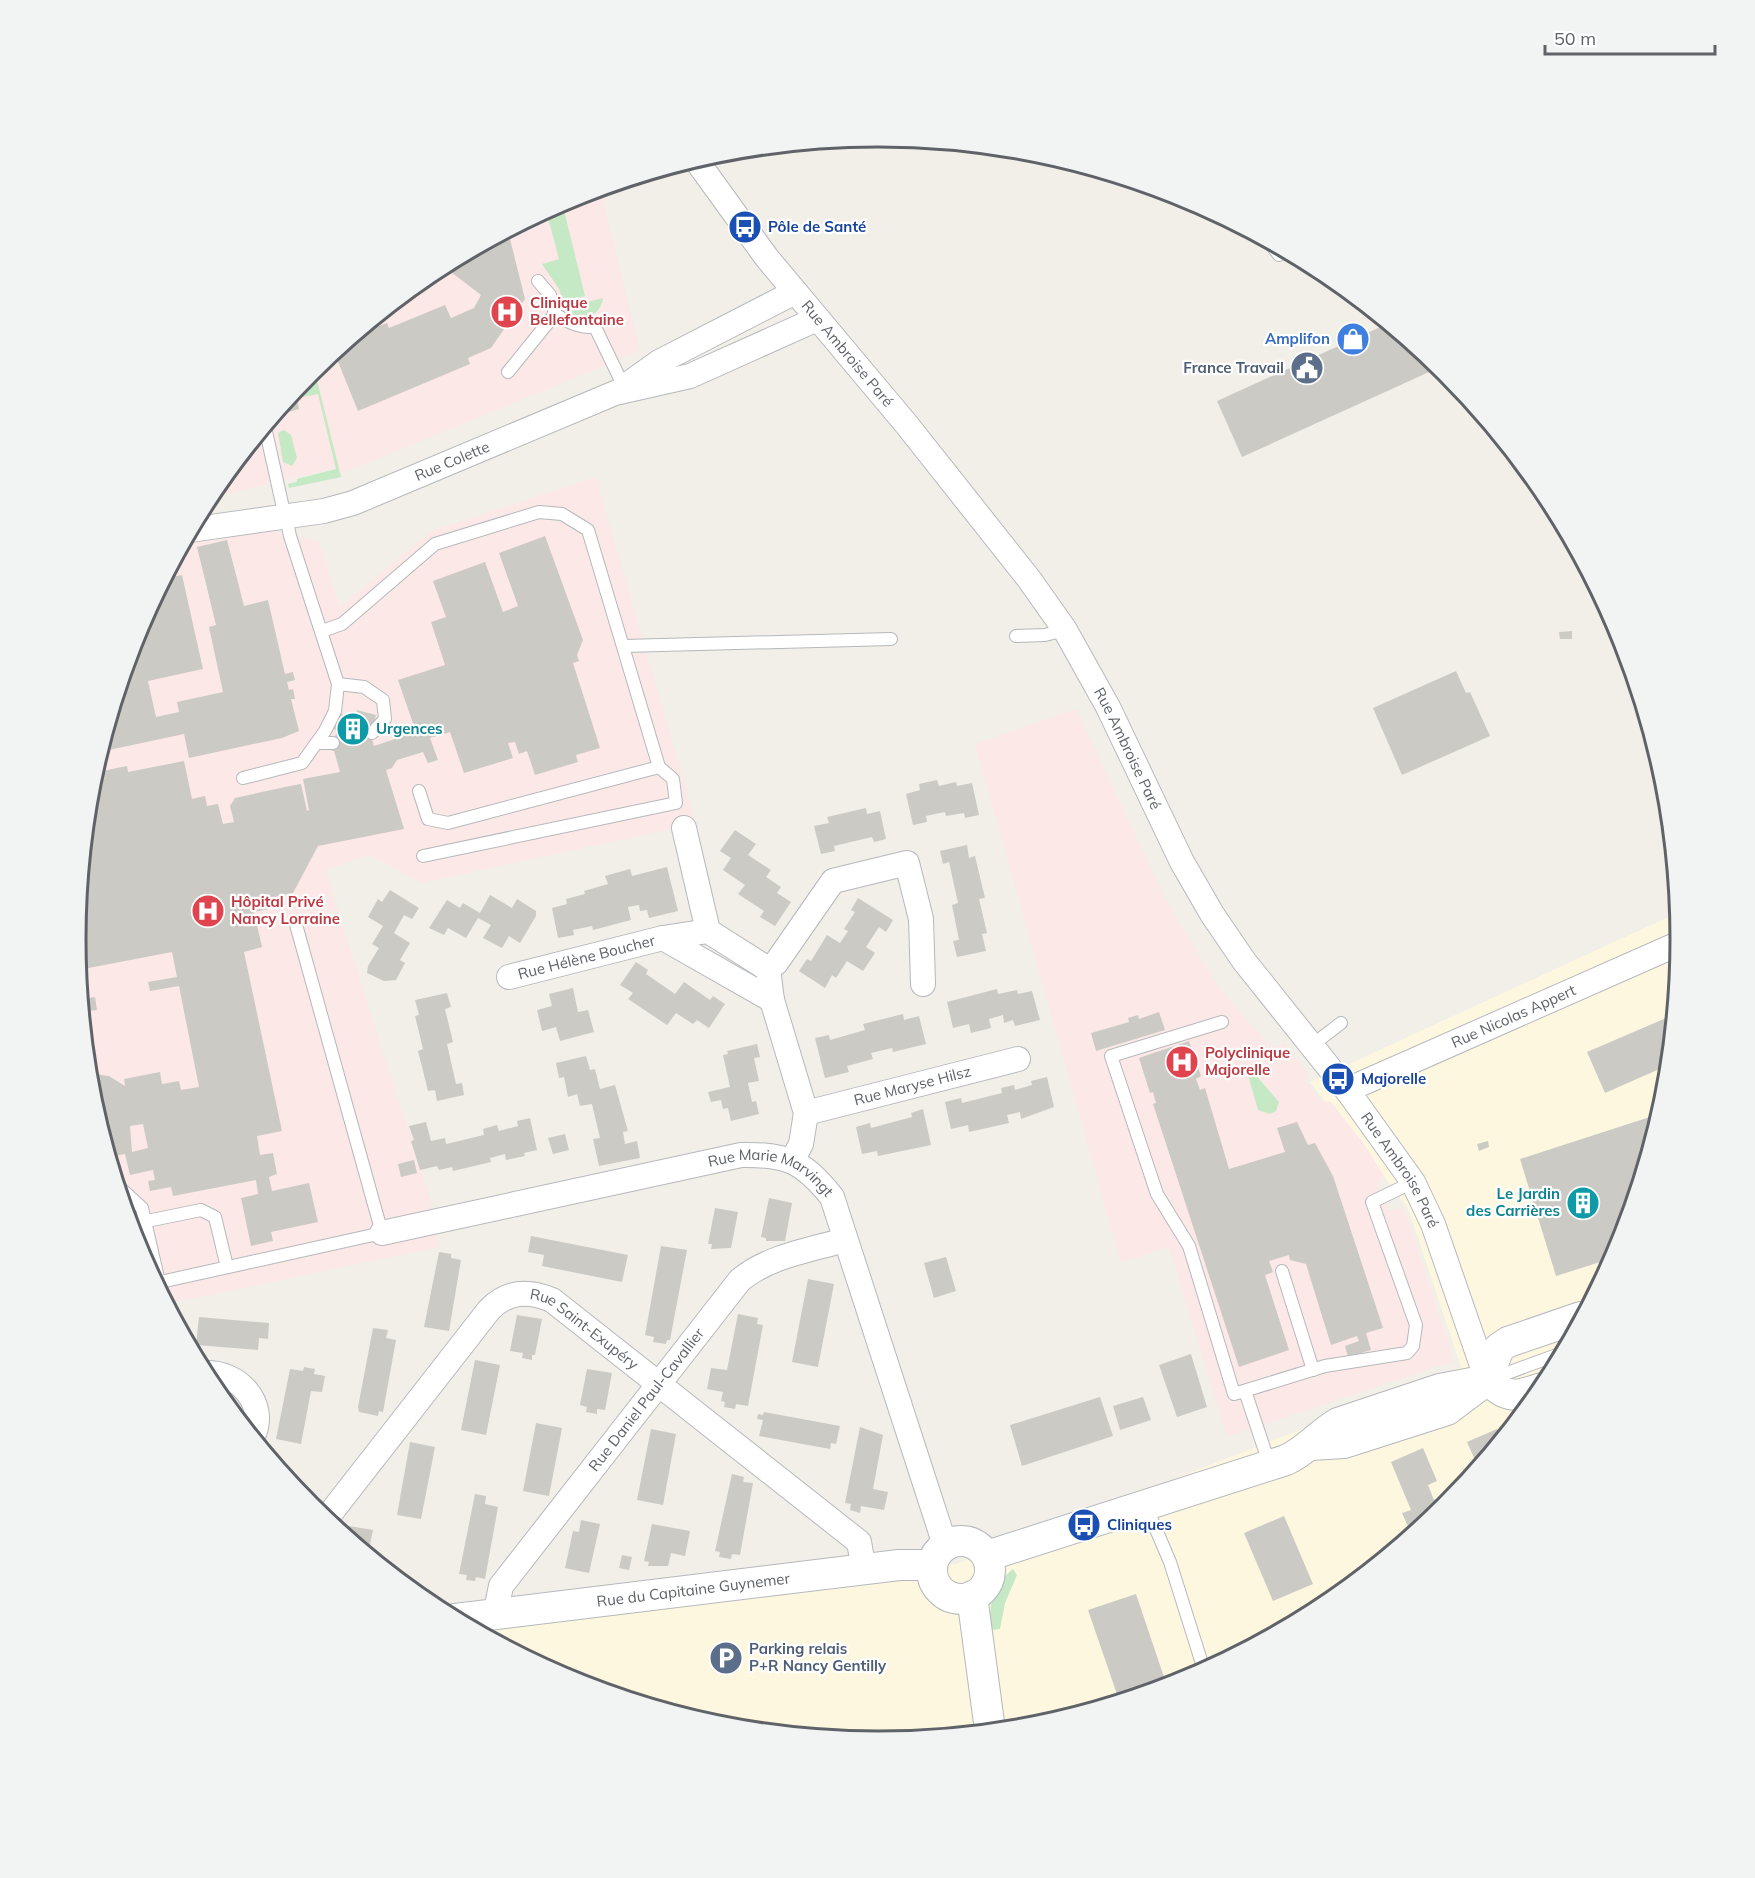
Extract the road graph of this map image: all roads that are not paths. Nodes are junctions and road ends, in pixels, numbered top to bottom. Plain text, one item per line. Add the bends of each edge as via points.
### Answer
1 (701, 167) edge
2 (538, 281) dead end
3 (795, 292) junction
4 (555, 314) junction
5 (817, 319) junction
6 (508, 372) dead end
7 (619, 390) junction
8 (267, 435) edge
9 (285, 517) junction
10 (201, 529) edge
11 (1065, 630) junction
12 (322, 631) junction
13 (1016, 636) dead end
14 (891, 639) dead end
15 (624, 646) junction
16 (338, 684) junction
17 (372, 733) dead end
18 (318, 743) junction
19 (333, 743) dead end
20 (659, 767) junction
21 (243, 778) dead end
22 (419, 791) dead end
23 (684, 828) dead end
24 (423, 856) dead end
25 (295, 921) dead end
26 (708, 931) junction
27 (663, 938) junction
28 (1670, 948) edge
29 (768, 969) junction
30 (509, 977) dead end
31 (923, 984) dead end
32 (772, 1000) junction
33 (1222, 1022) dead end
34 (1341, 1023) dead end
35 (1311, 1046) junction
36 (1018, 1059) dead end
37 (1347, 1090) junction
38 (806, 1113) junction
39 (792, 1161) junction
40 (1413, 1182) junction
41 (128, 1194) edge
42 (147, 1221) junction
43 (382, 1233) junction
44 (845, 1240) junction
45 (153, 1258) edge
46 (227, 1267) junction
47 (1282, 1271) dead end
48 (163, 1281) edge
49 (1571, 1320) edge
50 (1549, 1358) edge
51 (1313, 1370) junction
52 (215, 1372) edge
53 (1487, 1380) junction
54 (660, 1383) junction
55 (1245, 1391) junction
56 (1525, 1394) edge
57 (255, 1428) edge
58 (1270, 1466) junction
59 (1146, 1506) junction
60 (331, 1512) edge
61 (938, 1555) junction
62 (987, 1556) junction
63 (864, 1570) junction
64 (972, 1596) junction
65 (495, 1615) junction
66 (469, 1618) edge
67 (1201, 1661) edge
68 (989, 1723) edge

1 - 3 street, Rue Ambroise Paré
2 - 4 lane via 550,295
3 - 5 street, Rue Ambroise Paré
3 - 7 street, Rue Colette via 660,362
4 - 6 lane
4 - 7 lane via 569,323 595,327
5 - 7 street, Rue Colette via 690,376
5 - 11 street, Rue Ambroise Paré via 914,434
7 - 9 street, Rue Colette via 353,503
8 - 9 lane
9 - 10 street, Rue Colette
9 - 12 lane
11 - 13 lane
11 - 35 street, Rue Ambroise Paré via 1212,914
12 - 15 lane via 342,624 435,544 539,512 562,514 588,530
12 - 16 lane
14 - 15 lane
15 - 20 lane
16 - 17 lane via 364,687 383,700 385,719
16 - 18 lane via 335,711
18 - 19 lane
18 - 21 lane via 302,763
20 - 22 lane via 448,823 428,819
20 - 24 lane via 673,779 676,803
23 - 26 street
25 - 43 lane
26 - 27 street, Rue Hélène Boucher
26 - 29 street
27 - 30 street, Rue Hélène Boucher
27 - 32 street, Rue Hélène Boucher
28 - 37 street, Rue Nicolas Appert
29 - 31 street via 833,881 908,862 921,919
29 - 32 street
32 - 38 street
33 - 55 lane via 1111,1056 1157,1194 1189,1246 1234,1394
34 - 35 lane
35 - 37 street, Rue Ambroise Paré
36 - 38 street, Rue Maryse Hilsz
37 - 40 street, Rue Ambroise Paré
38 - 39 street via 801,1144
39 - 43 street, Rue Marie Marvingt via 741,1155
39 - 44 street, Rue Marie Marvingt via 812,1172 832,1197
40 - 51 lane via 1372,1202 1416,1325 1413,1346 1407,1353
40 - 53 street, Rue Ambroise Paré via 1433,1224
41 - 42 lane via 137,1201
42 - 45 lane
42 - 46 lane via 208,1211 215,1216
43 - 46 lane
44 - 54 street, Rue Daniel Paul-Cavallier via 755,1268 740,1280
44 - 61 street, Rue Marie Marvingt
46 - 48 lane
47 - 51 lane
49 - 53 street via 1508,1342 1500,1348
50 - 53 lane
51 - 55 lane
52 - 57 street via 234,1379 254,1400 258,1416
53 - 56 street via 1503,1394
53 - 58 street via 1440,1389 1338,1423 1298,1455
54 - 60 street, Rue Saint-Exupéry via 552,1300 537,1294 510,1296 489,1310
54 - 63 street, Rue Saint-Exupéry via 860,1542
54 - 65 street, Rue Daniel Paul-Cavallier via 501,1586
55 - 58 lane
58 - 59 street
59 - 62 street
59 - 67 lane via 1170,1562
61 - 62 street via 963,1540 973,1543
61 - 63 street, Rue du Capitaine Guynemer
61 - 64 street via 933,1580 941,1592 954,1599
62 - 64 street via 988,1581
63 - 65 street, Rue du Capitaine Guynemer
64 - 68 street
65 - 66 street, Rue du Capitaine Guynemer

